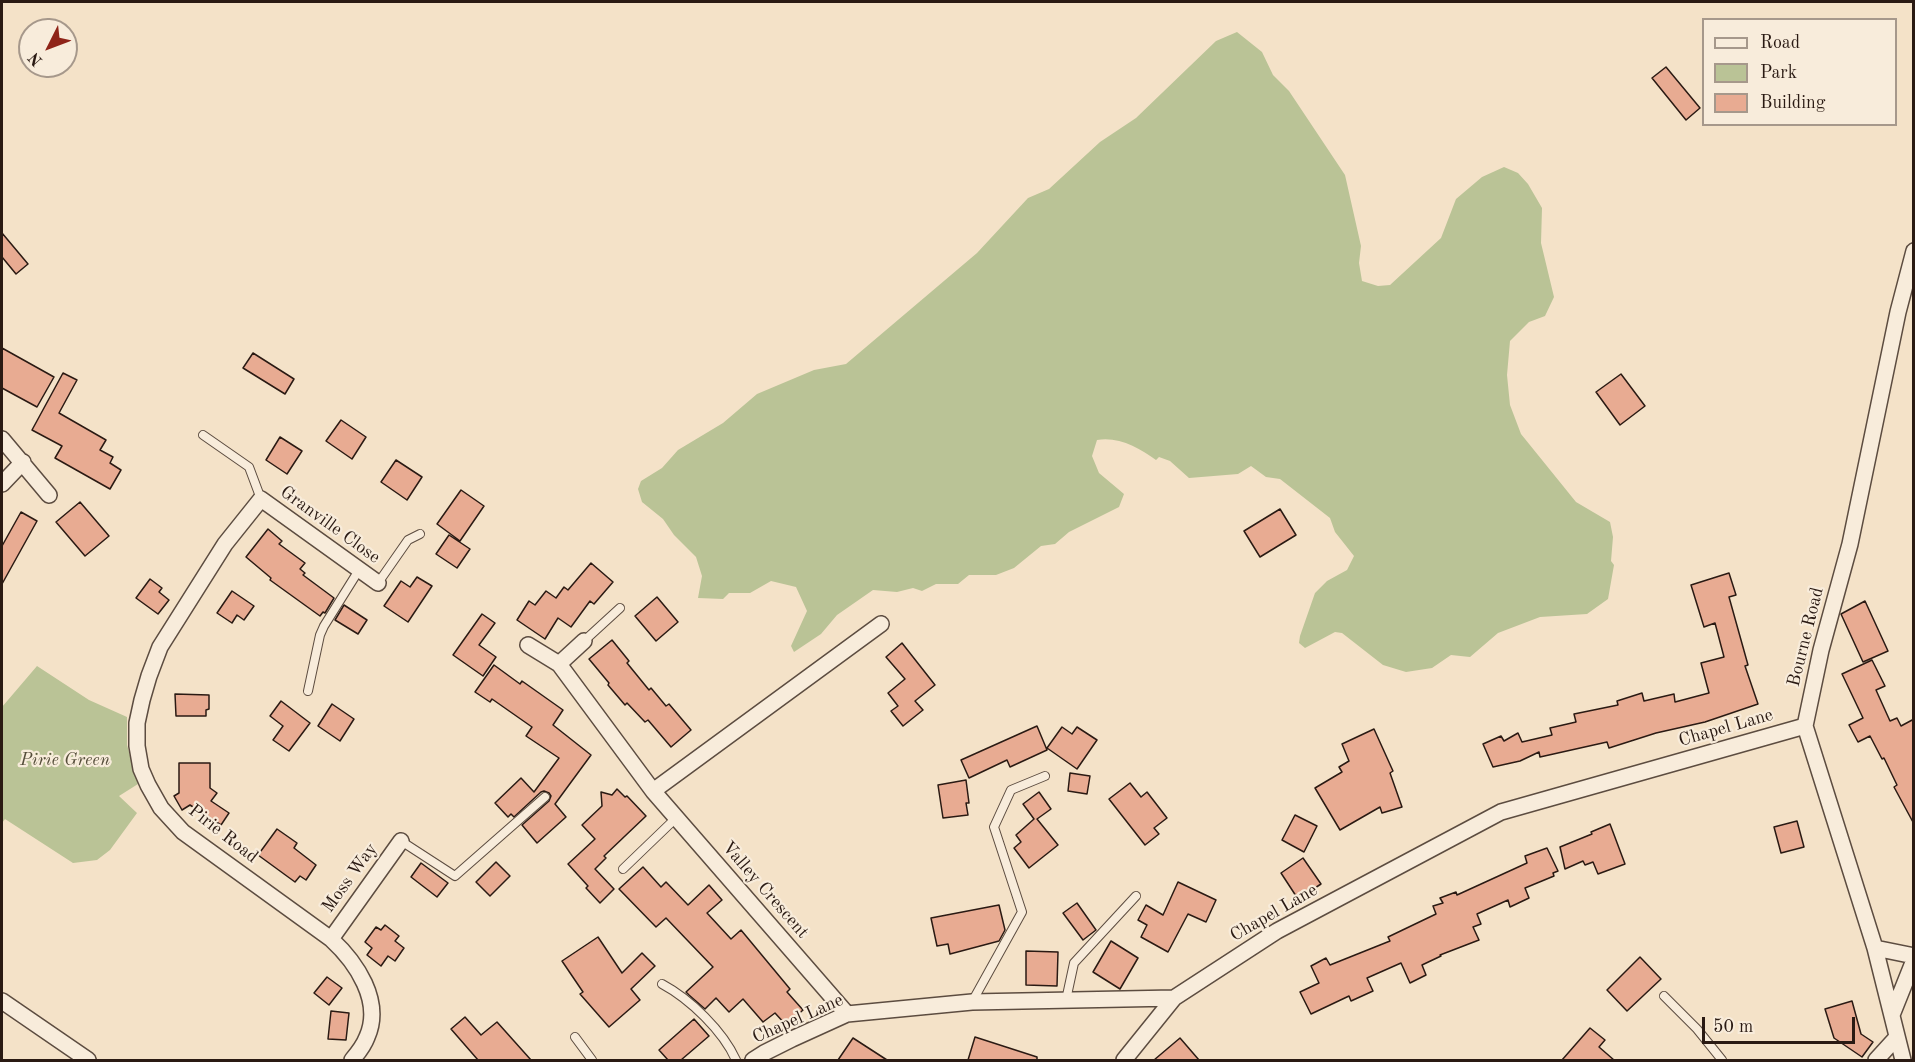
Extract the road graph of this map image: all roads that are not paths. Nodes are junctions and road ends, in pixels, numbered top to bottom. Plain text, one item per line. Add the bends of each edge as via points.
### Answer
1 (1914, 251) edge
2 (203, 435) dead end
3 (2, 439) edge
4 (22, 462) junction
5 (2, 484) edge
6 (49, 495) dead end
7 (261, 499) junction
8 (420, 534) dead end
9 (359, 570) junction
10 (378, 583) joint
11 (620, 608) dead end
12 (881, 624) dead end
13 (584, 641) joint
14 (528, 645) dead end
15 (559, 664) junction
16 (308, 692) dead end
17 (1805, 726) junction
18 (1045, 776) dead end
19 (653, 791) junction
20 (545, 797) dead end
21 (676, 818) junction
22 (401, 841) joint
23 (623, 869) dead end
24 (1136, 896) dead end
25 (331, 939) junction
26 (1875, 948) junction
27 (1914, 958) edge
28 (662, 984) dead end
29 (1664, 996) dead end
30 (1174, 998) junction
31 (1066, 1000) junction
32 (2, 1001) edge
33 (972, 1002) junction
34 (847, 1014) junction
35 (1892, 1015) junction
36 (575, 1037) dead end
37 (1897, 1037) junction
38 (88, 1060) edge
39 (352, 1060) edge
40 (592, 1060) edge
41 (736, 1060) edge
42 (753, 1060) edge
43 (1124, 1060) edge
44 (1722, 1060) edge
45 (1876, 1060) edge
46 (1903, 1060) edge

1 - 17 street, Bourne Road via 1850,544
2 - 7 lane via 249,466
3 - 4 street
4 - 5 street
4 - 6 street
7 - 9 street, Granville Close
7 - 25 street, Pirie Road via 225,544 160,647 142,700 137,746 148,785 161,808 183,831
8 - 10 lane via 408,540
9 - 10 street, Granville Close
9 - 16 lane via 320,635
11 - 13 lane
12 - 19 street
13 - 15 street
14 - 15 street, Valley Crescent
15 - 19 street, Valley Crescent
17 - 26 street, Bourne Road
17 - 30 street, Chapel Lane via 1501,812 1277,931
18 - 33 lane via 1011,790 994,827 1022,912
19 - 21 street, Valley Crescent
20 - 22 lane via 455,876
21 - 23 lane
21 - 34 street, Valley Crescent
22 - 25 street, Moss Way
24 - 31 lane via 1074,963
25 - 39 street, Pirie Road via 346,953 369,994 372,1015 368,1036
26 - 27 street
26 - 35 street, Bourne Road
27 - 35 street
28 - 41 lane via 676,991 706,1019 729,1045
29 - 44 lane
30 - 31 street, Chapel Lane
30 - 43 street
31 - 33 street, Chapel Lane
32 - 38 street
33 - 34 street, Chapel Lane
34 - 42 street, Chapel Lane
35 - 37 street, Bourne Road
36 - 40 lane
37 - 45 street
37 - 46 street, Bourne Road

